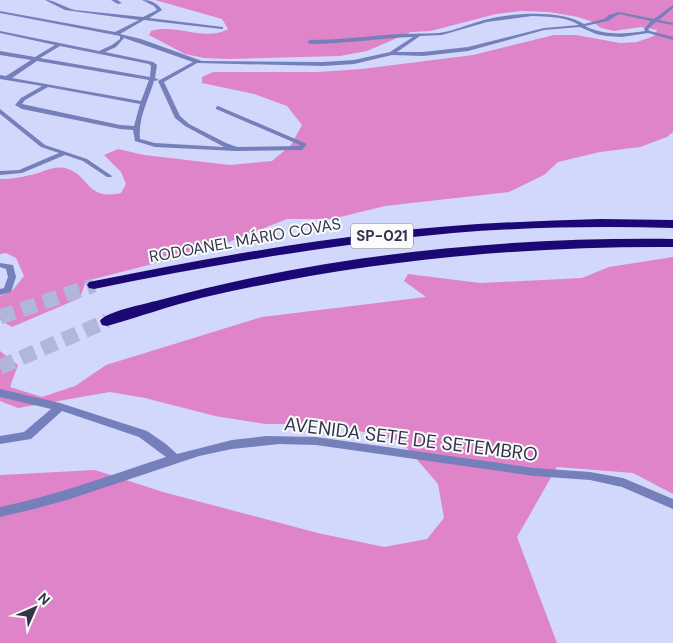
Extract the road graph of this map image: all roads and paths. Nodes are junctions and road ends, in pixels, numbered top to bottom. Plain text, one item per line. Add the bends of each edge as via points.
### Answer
1 (47, 0) edge
2 (113, 0) edge
3 (144, 0) edge
4 (120, 3) dead end
5 (673, 6) edge
6 (0, 12) edge
7 (656, 19) junction
8 (143, 20) junction
9 (673, 24) edge
10 (581, 26) junction
11 (221, 28) dead end
12 (0, 32) edge
13 (648, 32) junction
14 (119, 35) junction
15 (419, 35) junction
16 (673, 39) edge
17 (310, 42) dead end
18 (60, 44) junction
19 (99, 52) junction
20 (0, 53) edge
21 (392, 53) junction
22 (33, 60) junction
23 (196, 62) junction
24 (0, 77) edge
25 (8, 78) junction
26 (152, 80) junction
27 (161, 81) junction
28 (0, 82) edge
29 (47, 86) junction
30 (143, 103) junction
31 (218, 108) dead end
32 (0, 111) edge
33 (137, 128) junction
34 (236, 149) junction
35 (65, 153) junction
36 (0, 173) edge
37 (109, 176) dead end
38 (673, 224) edge
39 (673, 242) edge
40 (0, 265) edge
41 (94, 285) tunnel mouth
42 (0, 292) edge
43 (107, 321) tunnel mouth
44 (0, 393) edge
45 (60, 407) junction
46 (0, 440) edge
47 (176, 460) junction
48 (673, 504) edge
49 (0, 512) edge

1 - 8 street via 65,9
2 - 4 street
3 - 8 street via 160,10
5 - 7 street
6 - 14 street
7 - 9 street
7 - 10 street via 619,13
7 - 13 street via 648,26
8 - 11 street
8 - 14 street
10 - 13 street via 595,33 614,36
10 - 15 street via 582,22 574,20 532,15 488,21 442,34
10 - 21 street via 544,29 468,49 423,54
12 - 18 street
13 - 16 street
14 - 19 street via 122,39 119,43
14 - 23 street
15 - 17 street
15 - 21 street
18 - 19 street
18 - 22 street
19 - 26 street via 154,65
20 - 22 street
21 - 23 street via 364,61 323,64
22 - 25 street
22 - 26 street
23 - 27 street
24 - 25 street
25 - 28 street
25 - 29 street
26 - 27 street
26 - 30 street
27 - 34 street via 177,117
29 - 30 street
29 - 33 street via 18,105 113,126
30 - 33 street
31 - 34 street via 304,144 301,148
32 - 35 street via 27,136 43,146
33 - 34 street via 137,140 145,144
35 - 36 street via 20,172
35 - 37 street via 85,160
38 - 41 highway, RODOANEL MÁRIO COVAS / SP-021 via 555,224 409,232 322,243
39 - 43 highway, SP-021 via 561,245 385,260 197,293
40 - 42 street via 10,267 12,277 8,290
44 - 45 street
45 - 46 street via 27,436
45 - 47 street via 143,434
47 - 48 street, AVENIDA SETE DE SETEMBRO via 266,440 316,441 478,465 590,476 623,483
47 - 49 street, AVENIDA SETE DE SETEMBRO

